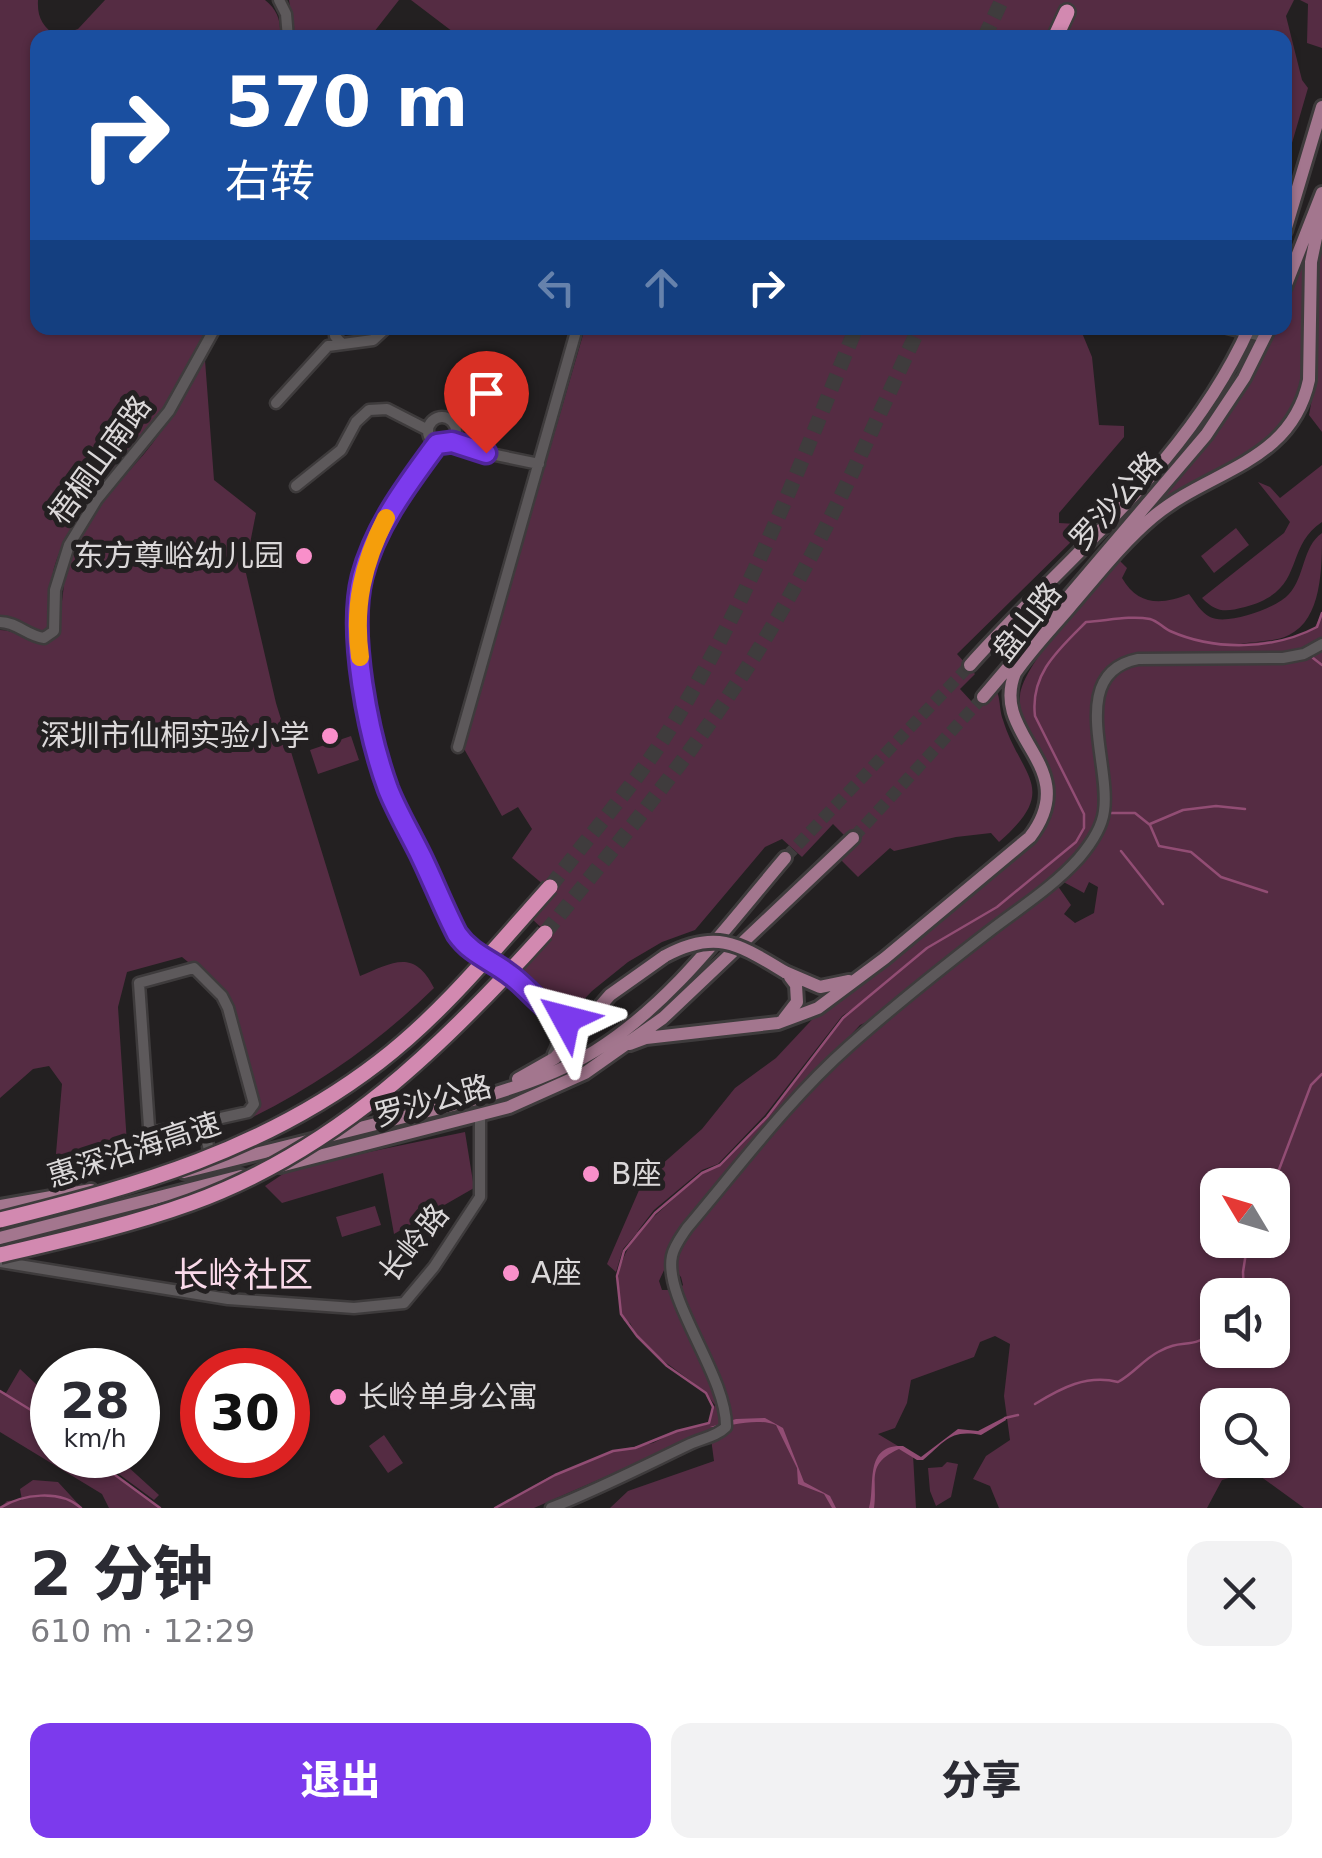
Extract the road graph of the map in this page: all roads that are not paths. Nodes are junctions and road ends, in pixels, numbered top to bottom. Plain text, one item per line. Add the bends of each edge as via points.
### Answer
1 (279, 0) edge
2 (1067, 12) dead end
3 (287, 30) edge
4 (1059, 30) edge
5 (1322, 108) edge
6 (1322, 192) edge
7 (1292, 208) edge
8 (1322, 209) edge
9 (1292, 269) edge
10 (211, 335) edge
11 (335, 335) edge
12 (378, 335) edge
13 (575, 335) edge
14 (1245, 335) edge
15 (1266, 335) edge
16 (341, 344) junction
17 (276, 403) dead end
18 (428, 430) junction
19 (452, 442) junction
20 (437, 444) junction
21 (539, 464) junction
22 (296, 486) dead end
23 (0, 622) edge
24 (1322, 644) edge
25 (970, 665) tunnel mouth
26 (983, 697) tunnel mouth
27 (458, 746) dead end
28 (853, 838) tunnel mouth
29 (785, 858) tunnel mouth
30 (550, 887) tunnel mouth
31 (545, 933) tunnel mouth
32 (874, 966) junction
33 (786, 972) junction
34 (605, 1000) junction
35 (548, 1009) junction
36 (778, 1023) junction
37 (630, 1044) junction
38 (542, 1066) junction
39 (480, 1098) junction
40 (480, 1116) junction
41 (204, 1122) junction
42 (212, 1166) junction
43 (0, 1206) edge
44 (0, 1220) edge
45 (0, 1238) edge
46 (0, 1258) edge
47 (551, 1508) edge

1 - 3 street
2 - 4 highway
5 - 7 main road
6 - 9 main road
8 - 32 main road, 盘山路 via 1310,262 1309,380 1299,412 1267,449 1187,492 1145,524 1021,664 1008,696 1014,721 1047,780 1040,824 1018,850
10 - 23 street, 梧桐山南路 via 169,410 69,544 55,590 54,630 38,638
11 - 16 street
12 - 16 street
13 - 21 street
14 - 25 main road, 罗沙公路 via 1160,465
15 - 26 main road, 罗沙公路 via 1206,435
16 - 17 street via 319,354
18 - 19 street via 437,418 451,419
18 - 20 street
18 - 22 street via 388,409 369,410 341,450
19 - 20 street
19 - 21 street
20 - 35 street via 388,515 362,578 356,627 371,723 388,789 457,934
21 - 27 street
24 - 47 street via 1283,658 1138,659 1106,674 1097,712 1104,811 1091,843 1058,879 850,1044 674,1249 674,1284 726,1424 718,1434
28 - 37 main road, 罗沙公路
29 - 39 main road, 罗沙公路 via 681,979 628,1027 568,1066
30 - 44 highway, 惠深沿海高速, bridge via 420,1026 322,1101 187,1168
31 - 46 highway, 惠深沿海高速, bridge via 402,1080 311,1144 190,1204
32 - 33 main road, 盘山路 via 829,986
32 - 36 main road, 盘山路 via 818,1008
33 - 34 main road, 盘山路, bridge via 721,940 688,945
33 - 36 main road via 797,1002
34 - 35 street via 574,1020
34 - 38 main road
35 - 38 street via 559,1040
36 - 37 main road, 盘山路
37 - 40 main road, 罗沙公路 via 566,1083
38 - 39 main road
39 - 42 main road, 罗沙公路
40 - 45 main road, 罗沙公路
40 - 46 street, 长岭路 via 480,1197 404,1304 354,1308 228,1299
41 - 41 street via 248,1112 254,1104 228,1008 194,968 139,983 149,1127 154,1132
41 - 42 street
42 - 43 main road, 罗沙公路

